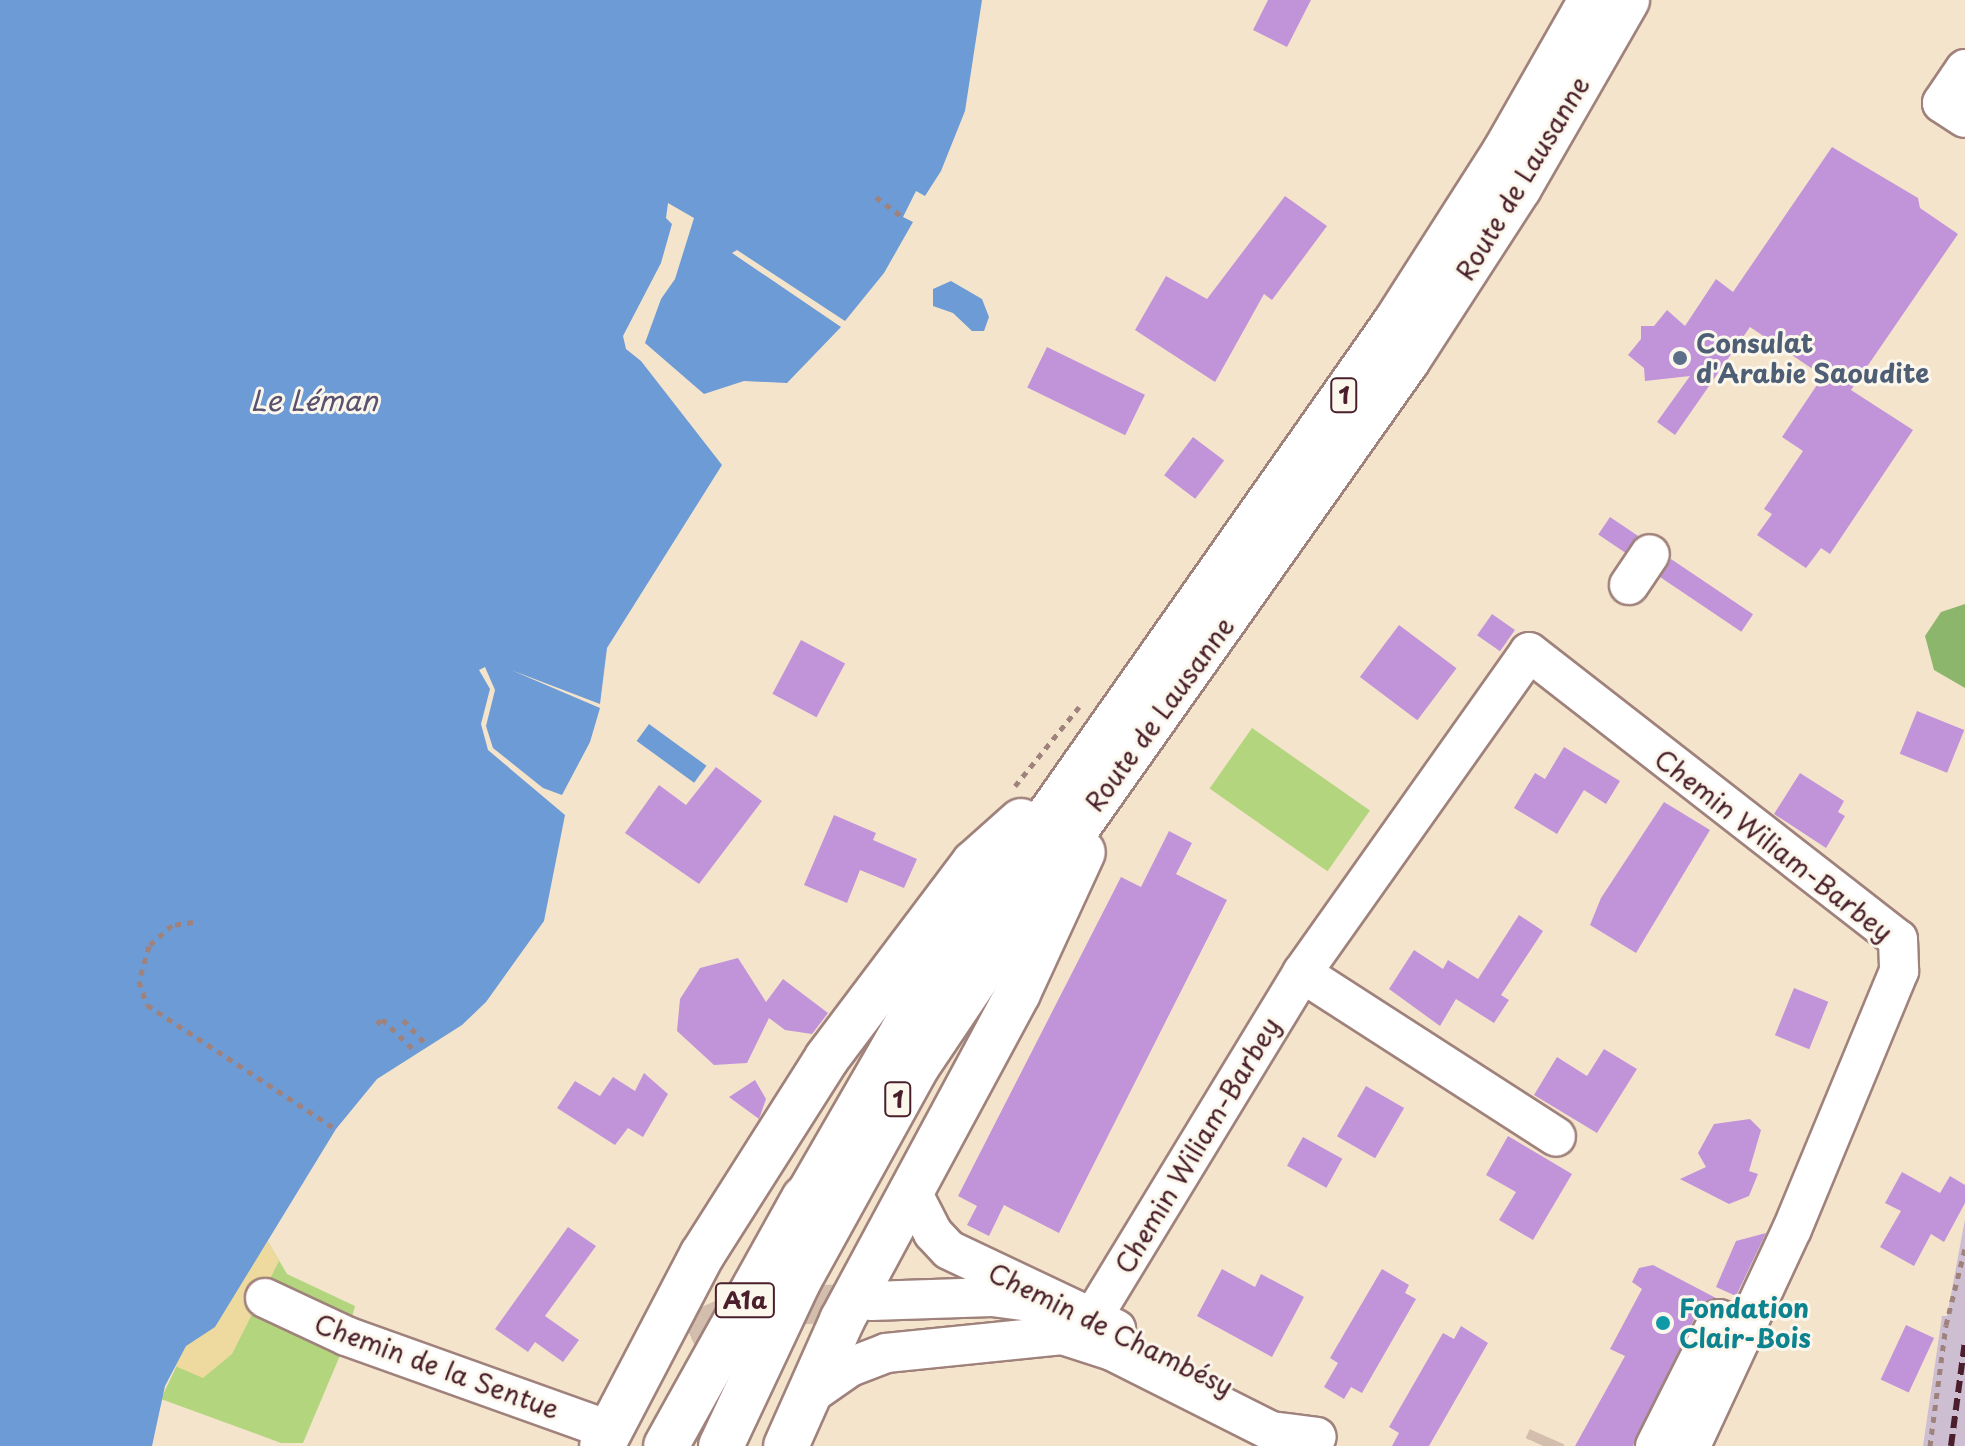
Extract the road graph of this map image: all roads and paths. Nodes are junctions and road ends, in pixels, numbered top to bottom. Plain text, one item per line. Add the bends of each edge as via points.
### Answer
1 (1591, 0) edge
2 (1627, 0) edge
3 (1965, 69) edge
4 (1965, 118) edge
5 (876, 197) dead end
6 (903, 217) dead end
7 (1650, 554) dead end
8 (1629, 585) dead end
9 (1074, 775) junction
10 (1116, 777) junction
11 (193, 922) dead end
12 (1302, 973) junction
13 (403, 1020) dead end
14 (377, 1024) dead end
15 (427, 1045) dead end
16 (415, 1051) dead end
17 (336, 1129) dead end
18 (1556, 1137) dead end
19 (911, 1190) junction
20 (804, 1198) joint
21 (1965, 1248) edge
22 (265, 1298) dead end
23 (871, 1301) tunnel mouth
24 (1084, 1313) junction
25 (1745, 1331) junction
26 (689, 1333) tunnel mouth
27 (807, 1397) junction
28 (687, 1425) edge
29 (611, 1441) edge
30 (1326, 1441) edge
31 (666, 1446) edge
32 (721, 1446) edge
33 (786, 1446) edge
34 (1655, 1446) edge
35 (1691, 1446) edge
36 (1930, 1446) edge

1 - 9 main road, Route de Lausanne / 1 via 1505,151 1395,323
2 - 10 main road, Route de Lausanne / 1 via 1467,271
3 - 4 street via 1942,103
5 - 6 path
7 - 8 street
9 - 20 main road, Route de Lausanne / 1 via 928,988
9 - 29 main road via 974,863 827,1058 715,1232
10 - 19 main road via 1024,981
10 - 32 main road, Route de Lausanne / 1 via 916,1068 805,1268
11 - 17 path via 172,925 154,938 142,960 139,981 147,1005
12 - 18 street
12 - 24 street, Chemin Wiliam-Barbey
12 - 25 street, Chemin Wiliam-Barbey via 1529,652 1898,939 1899,971
13 - 15 path
14 - 16 path via 382,1019
19 - 24 street, Chemin de Chambésy via 933,1233 949,1250
19 - 27 main road
20 - 28 main road, A1a
21 - 36 path via 1946,1325
22 - 29 street, Chemin de la Sentue via 346,1336
23 - 24 street via 992,1297
24 - 30 street, Chemin de Chambésy via 1280,1412
25 - 34 street via 1719,1319
25 - 35 street, Chemin Wiliam-Barbey
26 - 29 street
27 - 30 street via 850,1367 886,1353 1062,1335 1112,1351 1271,1431
27 - 33 main road
28 - 31 main road

